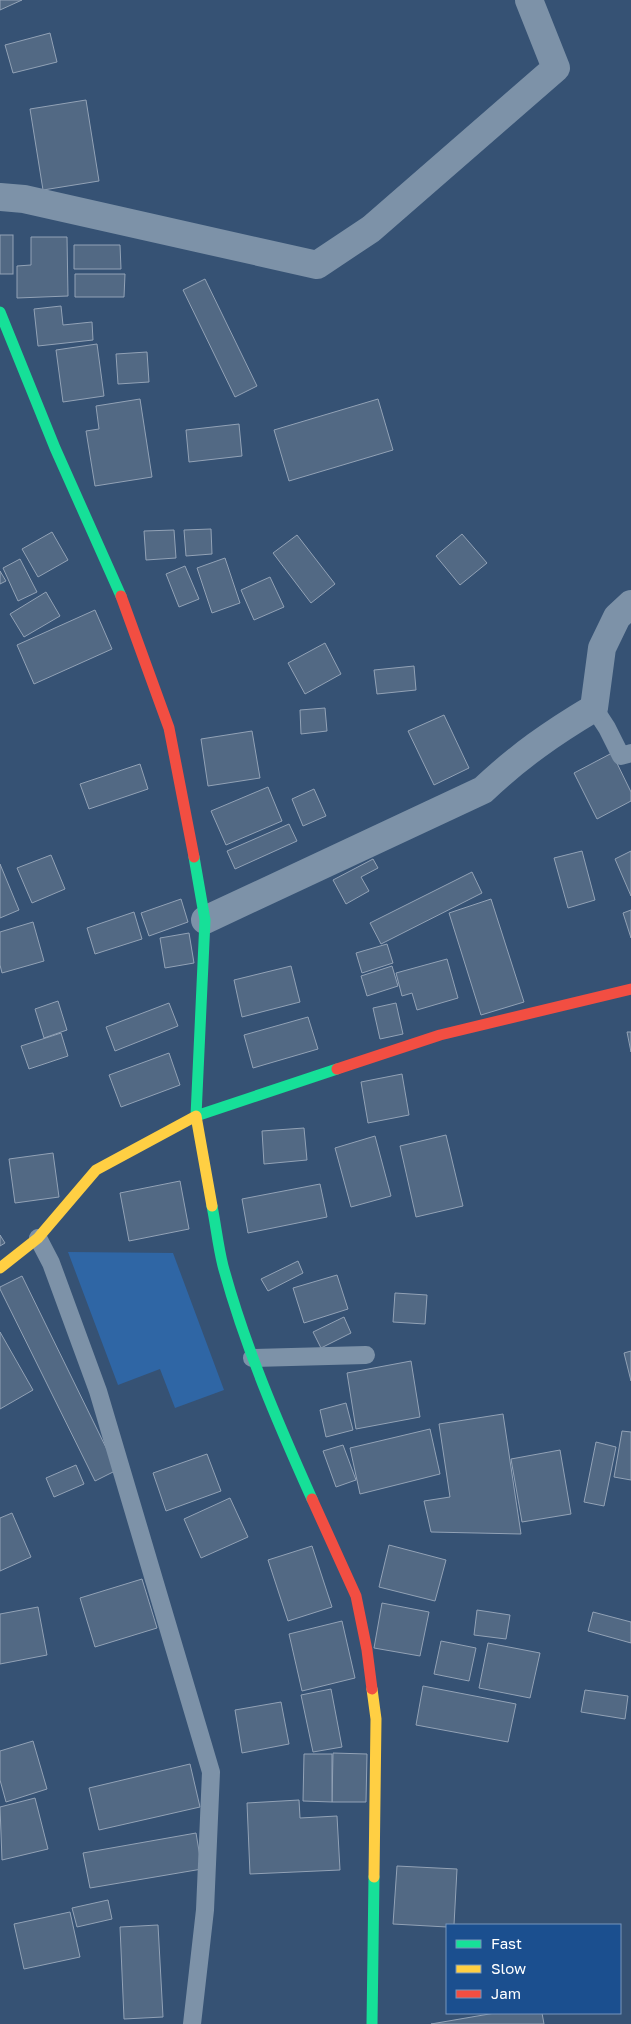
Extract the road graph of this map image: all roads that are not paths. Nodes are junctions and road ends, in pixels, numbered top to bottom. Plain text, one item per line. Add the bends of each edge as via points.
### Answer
1 (529, 0) edge
2 (0, 197) edge
3 (0, 312) edge
4 (631, 604) edge
5 (594, 708) junction
6 (631, 753) edge
7 (205, 920) junction
8 (631, 989) edge
9 (196, 1116) junction
10 (38, 1238) junction
11 (0, 1268) edge
12 (366, 1355) dead end
13 (252, 1358) junction
14 (192, 2024) edge
15 (372, 2024) edge

1 - 2 street via 556,68 371,229 317,265 24,198
3 - 7 street via 55,448 116,583 169,728
4 - 5 street via 617,616 602,648
5 - 6 lane via 621,756
5 - 7 street via 514,761 483,790
7 - 9 street
8 - 9 street via 440,1035
9 - 10 street via 96,1170
9 - 13 street via 223,1265
10 - 11 street
10 - 14 lane via 51,1262 98,1391 211,1772 205,1910
12 - 13 lane
13 - 15 street via 356,1596 367,1650 376,1719

